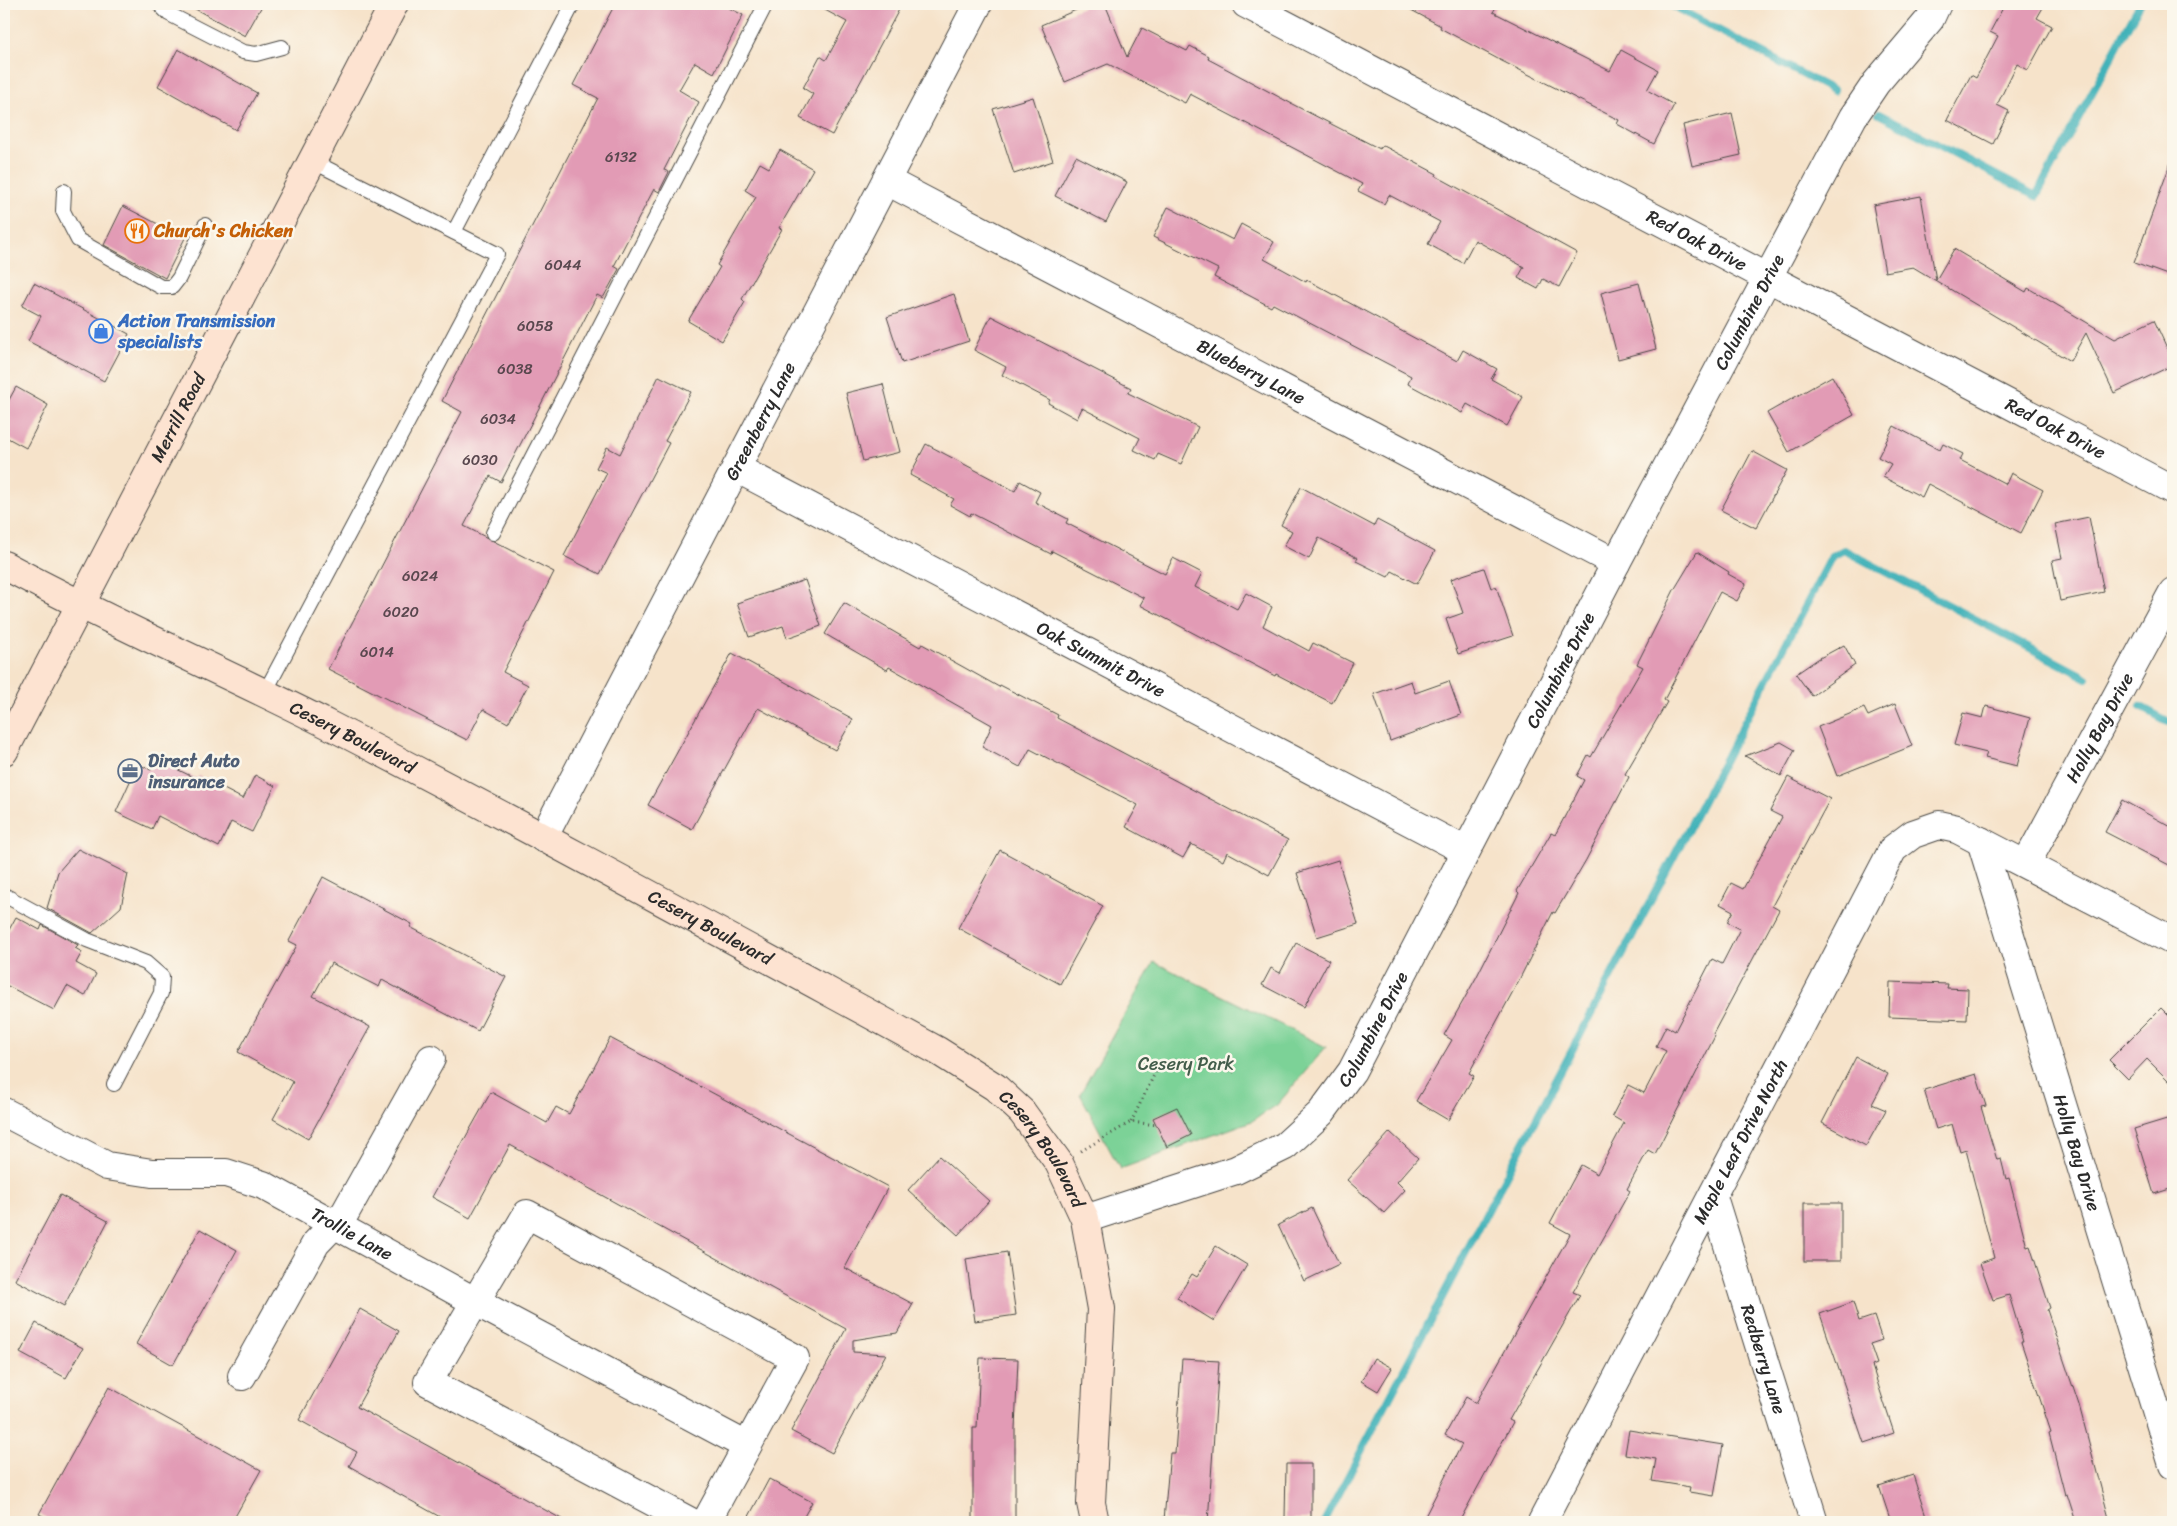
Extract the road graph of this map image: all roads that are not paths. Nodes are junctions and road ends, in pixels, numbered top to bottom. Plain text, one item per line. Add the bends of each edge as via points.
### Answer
1 (159, 4) edge
2 (394, 4) edge
3 (573, 4) edge
4 (766, 4) edge
5 (978, 4) edge
6 (1246, 4) edge
7 (1937, 4) edge
8 (282, 47) dead end
9 (312, 160) junction
10 (887, 181) junction
11 (64, 191) dead end
12 (205, 225) dead end
13 (454, 232) junction
14 (1768, 276) junction
15 (736, 468) junction
16 (2173, 490) edge
17 (493, 532) dead end
18 (1616, 563) junction
19 (4, 565) edge
20 (2173, 592) edge
21 (79, 605) junction
22 (264, 694) junction
23 (4, 751) edge
24 (543, 838) junction
25 (1982, 841) junction
26 (1466, 851) junction
27 (2026, 864) junction
28 (4, 896) edge
29 (2173, 941) edge
30 (431, 1059) dead end
31 (114, 1084) dead end
32 (4, 1112) edge
33 (1713, 1197) junction
34 (1085, 1220) junction
35 (333, 1223) junction
36 (476, 1302) junction
37 (242, 1376) dead end
38 (747, 1446) junction
39 (2173, 1465) edge
40 (691, 1522) edge
41 (706, 1522) edge
42 (1095, 1522) edge
43 (1542, 1522) edge
44 (1814, 1522) edge

1 - 8 lane via 169,14 243,52 256,54
2 - 9 main road, Merrill Road
3 - 13 lane
4 - 17 lane
5 - 10 street, Greenberry Lane
6 - 14 street, Red Oak Drive
7 - 14 street, Columbine Drive via 1930,19 1876,84 1853,118
9 - 13 lane
9 - 21 main road, Merrill Road
10 - 15 street, Greenberry Lane
10 - 18 street, Blueberry Lane
11 - 12 lane via 63,211 78,240 161,286 172,286 179,278
13 - 22 lane via 497,254
14 - 16 street, Red Oak Drive
14 - 18 street, Columbine Drive
15 - 24 street, Greenberry Lane
15 - 26 street, Oak Summit Drive
18 - 26 street, Columbine Drive
19 - 21 main road, Cesery Boulevard
20 - 27 street, Holly Bay Drive
21 - 22 main road, Cesery Boulevard
21 - 23 main road, Merrill Road
22 - 24 main road, Cesery Boulevard
24 - 34 main road, Cesery Boulevard via 938,1051 996,1087 1022,1112 1059,1163
25 - 27 street, Maple Leaf Drive North
25 - 33 street, Maple Leaf Drive North via 1957,829 1939,825 1913,834 1893,849
25 - 39 street, Holly Bay Drive
26 - 34 street, Columbine Drive via 1352,1071 1321,1113 1285,1146 1236,1170
27 - 29 street, Maple Leaf Drive North
28 - 31 lane via 87,940 146,963 162,977 161,993
30 - 35 street via 345,1213
32 - 35 street, Trollie Lane via 107,1166 152,1173 226,1173 263,1185
33 - 43 street, Maple Leaf Drive North
33 - 44 street, Redberry Lane
34 - 42 main road, Cesery Boulevard via 1101,1309 1091,1503
35 - 36 street, Trollie Lane
35 - 37 street via 316,1243
36 - 38 street, Trollie Lane
36 - 38 street via 527,1214 795,1358
36 - 40 street via 428,1382
38 - 41 street

